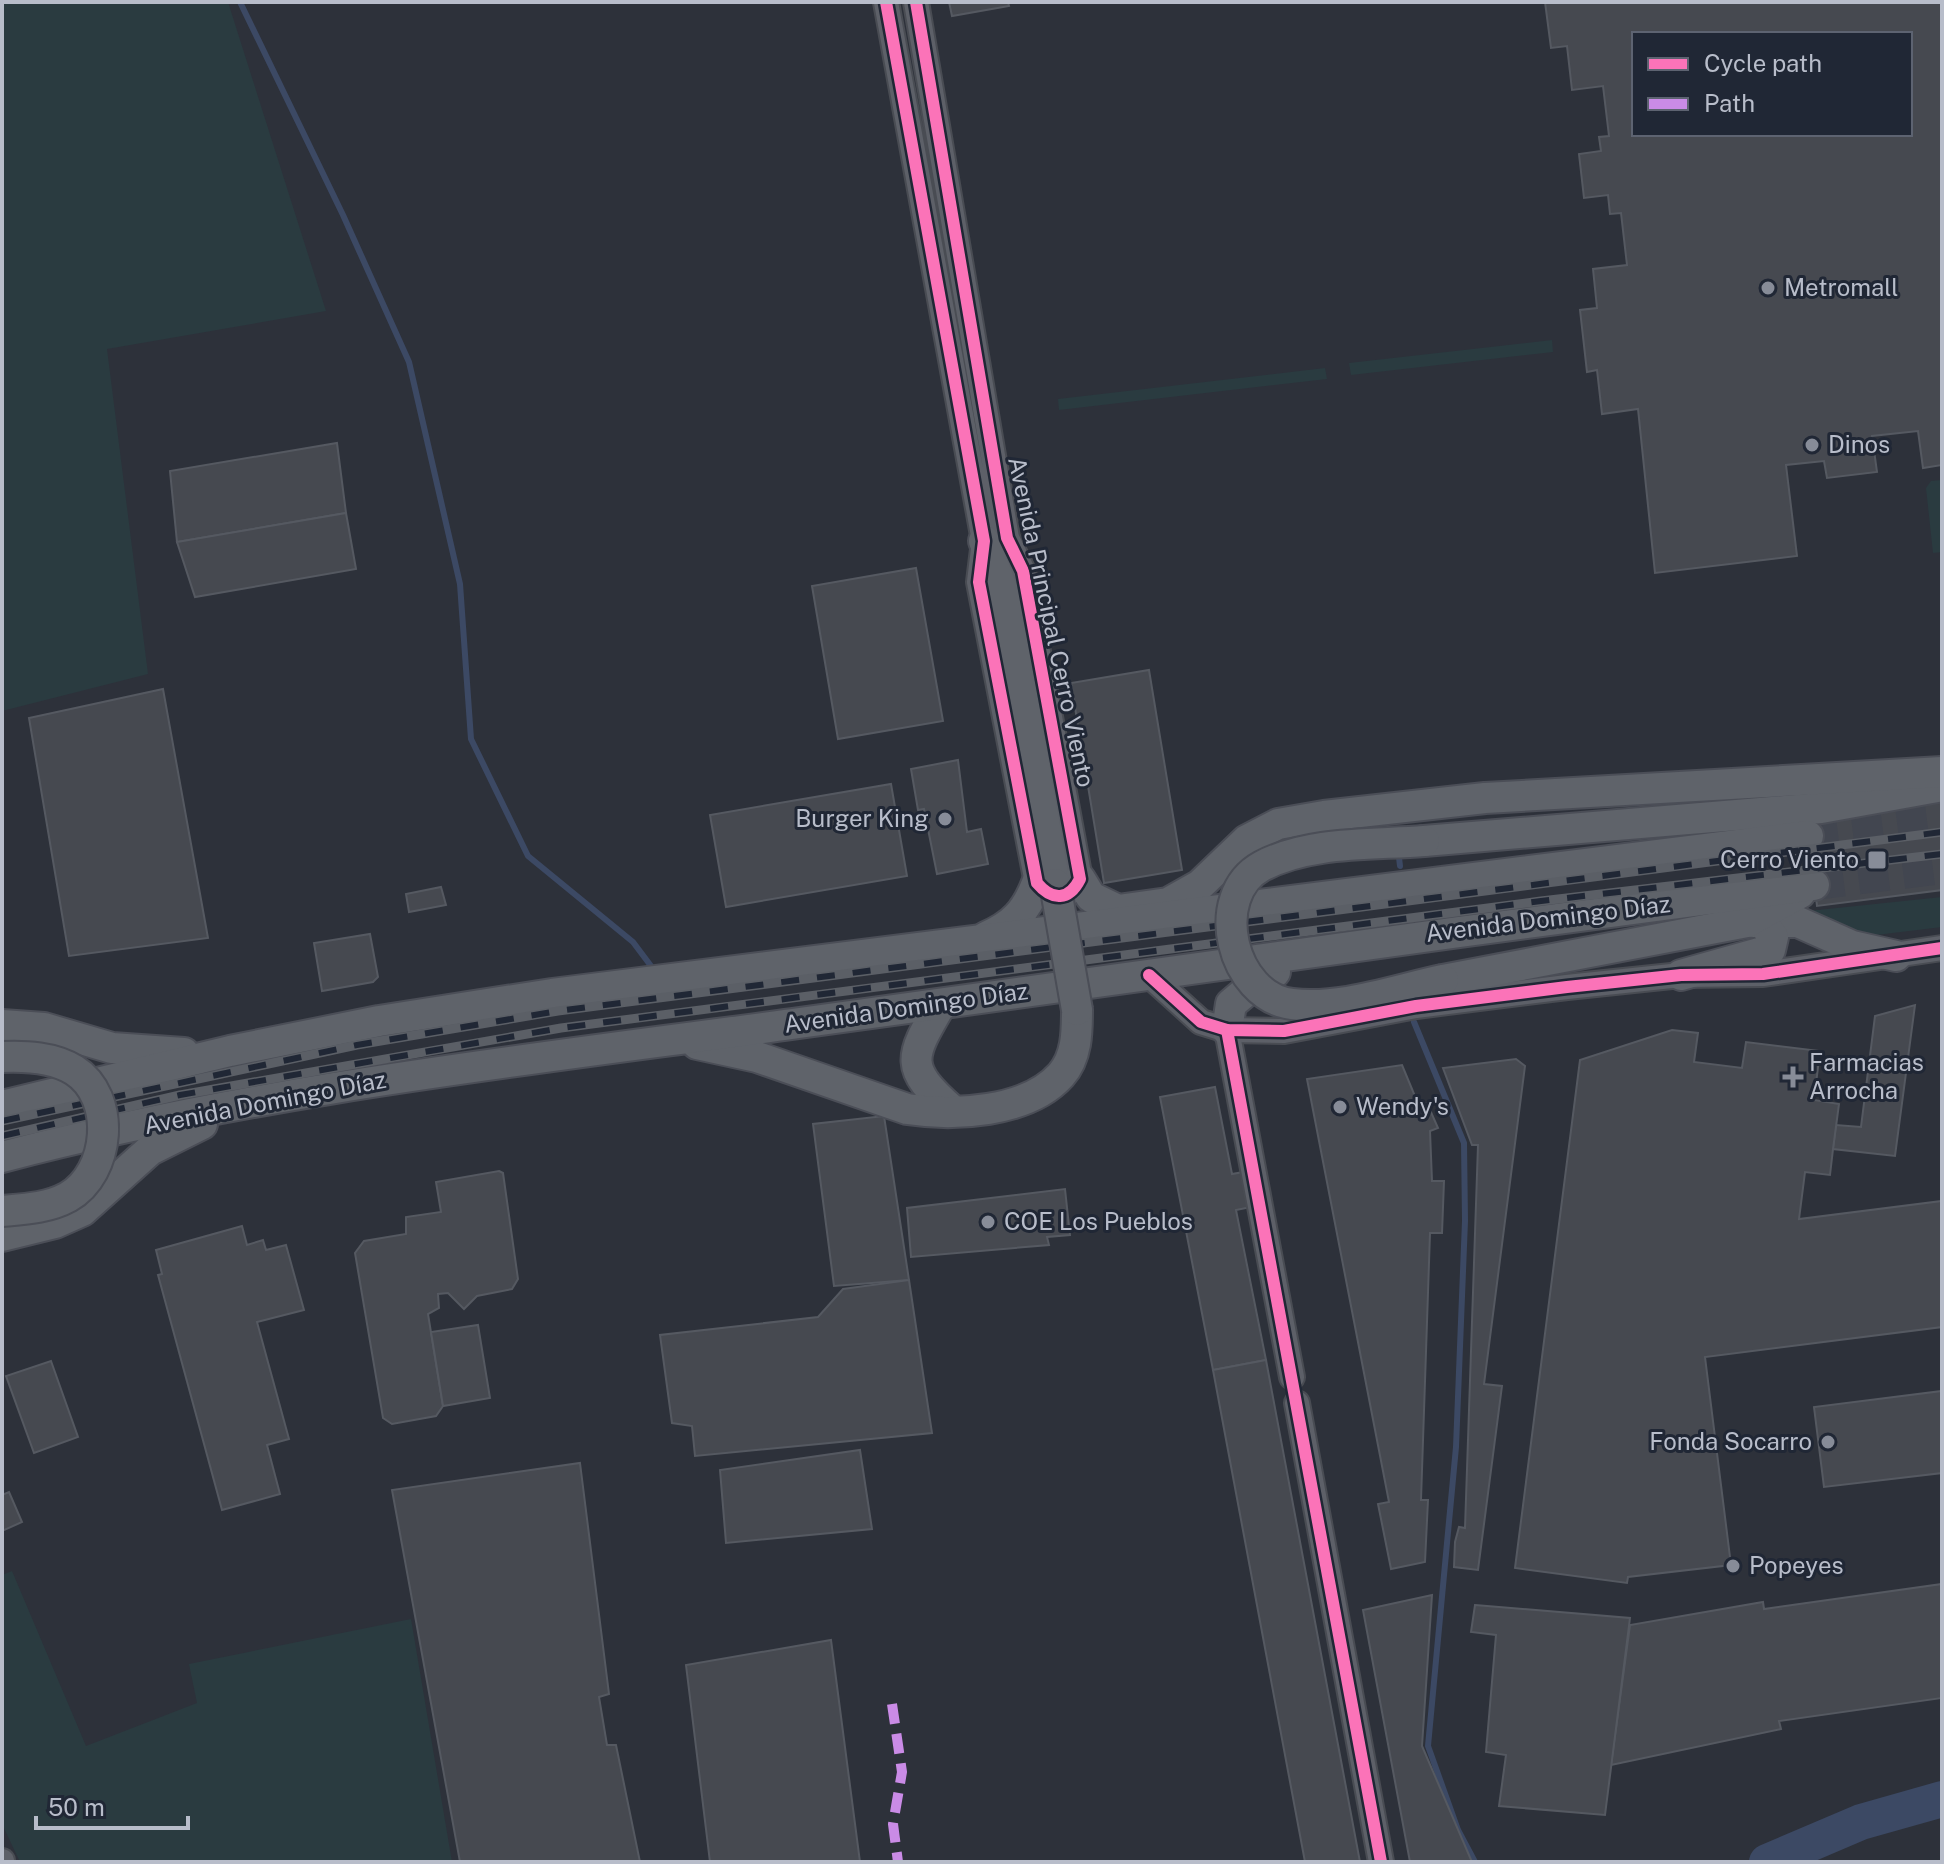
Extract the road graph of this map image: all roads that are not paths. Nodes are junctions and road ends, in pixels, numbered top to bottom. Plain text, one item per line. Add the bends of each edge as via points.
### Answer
1 (886, 2) edge
2 (916, 2) edge
3 (996, 540) junction
4 (1942, 772) edge
5 (1942, 786) edge
6 (1808, 836) tunnel mouth
7 (1057, 882) junction
8 (1118, 910) junction
9 (1606, 912) junction
10 (1743, 923) junction
11 (1010, 926) junction
12 (972, 943) junction
13 (1339, 946) junction
14 (1942, 948) edge
15 (1896, 956) junction
16 (1149, 975) junction
17 (1681, 975) junction
18 (941, 1004) junction
19 (2, 1025) edge
20 (1227, 1030) junction
21 (680, 1040) junction
22 (230, 1051) junction
23 (2, 1057) edge
24 (242, 1105) junction
25 (2, 1106) edge
26 (952, 1110) junction
27 (2, 1157) edge
28 (2, 1211) edge
29 (2, 1236) edge
30 (1292, 1377) dead end
31 (1297, 1403) dead end
32 (1381, 1862) edge

1 - 3 street, Avenida Principal Cerro Viento
2 - 3 street, Avenida Principal Cerro Viento
3 - 7 main road
3 - 7 street, Avenida Principal Cerro Viento via 1023,571
3 - 7 street, Avenida Principal Cerro Viento via 979,582
4 - 8 main road via 1485,798 1324,816 1278,824 1247,840 1200,885 1168,903
5 - 10 main road, bridge via 1821,808 1294,851 1258,868 1236,895 1231,927 1237,960 1257,989 1289,1004 1337,1002
6 - 12 main road, Avenida Domingo Díaz
7 - 8 main road
7 - 11 main road
7 - 26 main road, bridge via 1077,1010 1077,1037 1061,1075 1040,1092 1015,1102
8 - 11 main road
9 - 10 main road
9 - 10 main road, Avenida Domingo Díaz via 1814,885
9 - 13 main road, Avenida Domingo Díaz
10 - 15 main road via 1798,922 1852,946
10 - 17 main road via 1773,937 1770,950
11 - 12 main road
12 - 22 main road, Avenida Domingo Díaz via 552,994
13 - 16 main road, Avenida Domingo Díaz
13 - 20 main road via 1263,977 1231,1004
14 - 15 street
15 - 17 street via 1763,974
16 - 18 main road, Avenida Domingo Díaz
16 - 20 street via 1201,1022
17 - 20 street via 1416,1006 1284,1031
18 - 21 main road, Avenida Domingo Díaz
18 - 26 main road via 920,1040 918,1076
19 - 22 main road via 44,1028 112,1048
20 - 30 street
21 - 24 main road, Avenida Domingo Díaz
21 - 26 main road via 757,1057 907,1109
22 - 25 main road, Avenida Domingo Díaz
23 - 28 main road, bridge via 50,1060 75,1070 97,1097 103,1144 83,1185 47,1206
24 - 27 main road, Avenida Domingo Díaz
24 - 29 main road via 150,1150 82,1211
31 - 32 street

